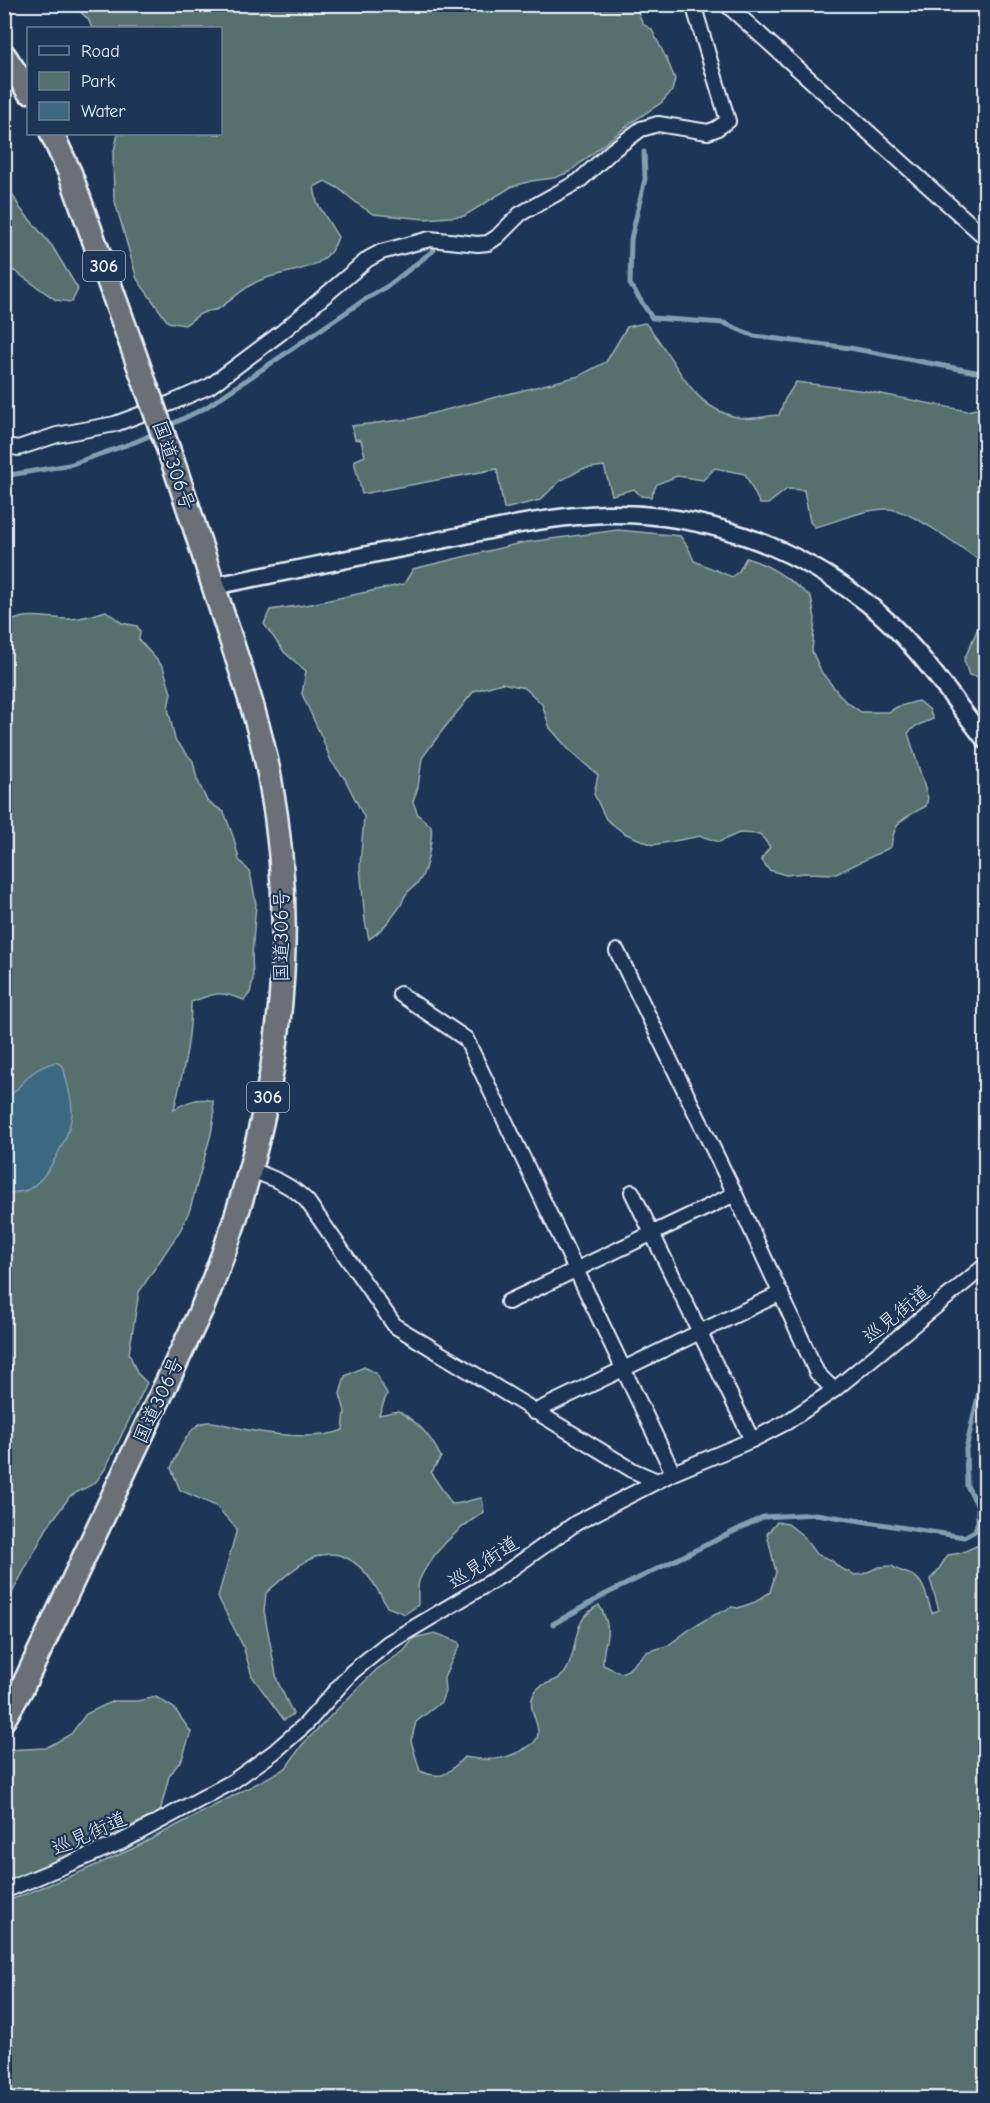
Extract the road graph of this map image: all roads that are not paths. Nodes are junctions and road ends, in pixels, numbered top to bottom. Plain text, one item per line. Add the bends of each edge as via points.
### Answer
1 (693, 4) edge
2 (726, 4) edge
3 (4, 55) edge
4 (27, 90) edge
5 (52, 135) edge
6 (986, 237) edge
7 (4, 444) edge
8 (213, 586) junction
9 (986, 741) edge
10 (617, 951) dead end
11 (400, 994) dead end
12 (251, 1170) junction
13 (632, 1192) dead end
14 (735, 1194) junction
15 (653, 1233) junction
16 (986, 1265) edge
17 (577, 1270) junction
18 (781, 1293) junction
19 (508, 1302) dead end
20 (701, 1332) junction
21 (624, 1369) junction
22 (834, 1390) junction
23 (534, 1412) junction
24 (752, 1440) junction
25 (674, 1473) junction
26 (657, 1481) junction
27 (4, 1719) edge
28 (4, 1891) edge

1 - 7 street via 728,121 716,129 698,132 650,125 613,150 579,181 520,214 488,243 430,239 392,248 368,259 282,332 210,386 116,424 57,435 23,447
2 - 6 street
3 - 4 highway
5 - 8 highway, 国道306号 / 306, bridge via 70,173 180,479
8 - 9 street via 567,518 606,514 656,516 701,524 743,534 783,551 818,569 869,604 912,647
8 - 12 highway, 国道306号 / 306 via 260,730 281,874 282,993 264,1120
10 - 14 street
11 - 17 street via 466,1039
12 - 23 street via 285,1183 307,1201 395,1326
12 - 27 highway, 国道306号 / 306 via 203,1306
13 - 15 street
14 - 15 street
14 - 18 street
15 - 17 street
15 - 20 street
16 - 22 street, 巡見街道
17 - 19 street
17 - 21 street
18 - 20 street
18 - 22 street via 817,1373
20 - 21 street
20 - 24 street
21 - 23 street
21 - 25 street
22 - 24 street, 巡見街道
23 - 26 street
24 - 25 street, 巡見街道
25 - 26 street, 巡見街道
26 - 28 street, 巡見街道 via 576,1523 504,1574 371,1655 306,1724 232,1782 119,1844

